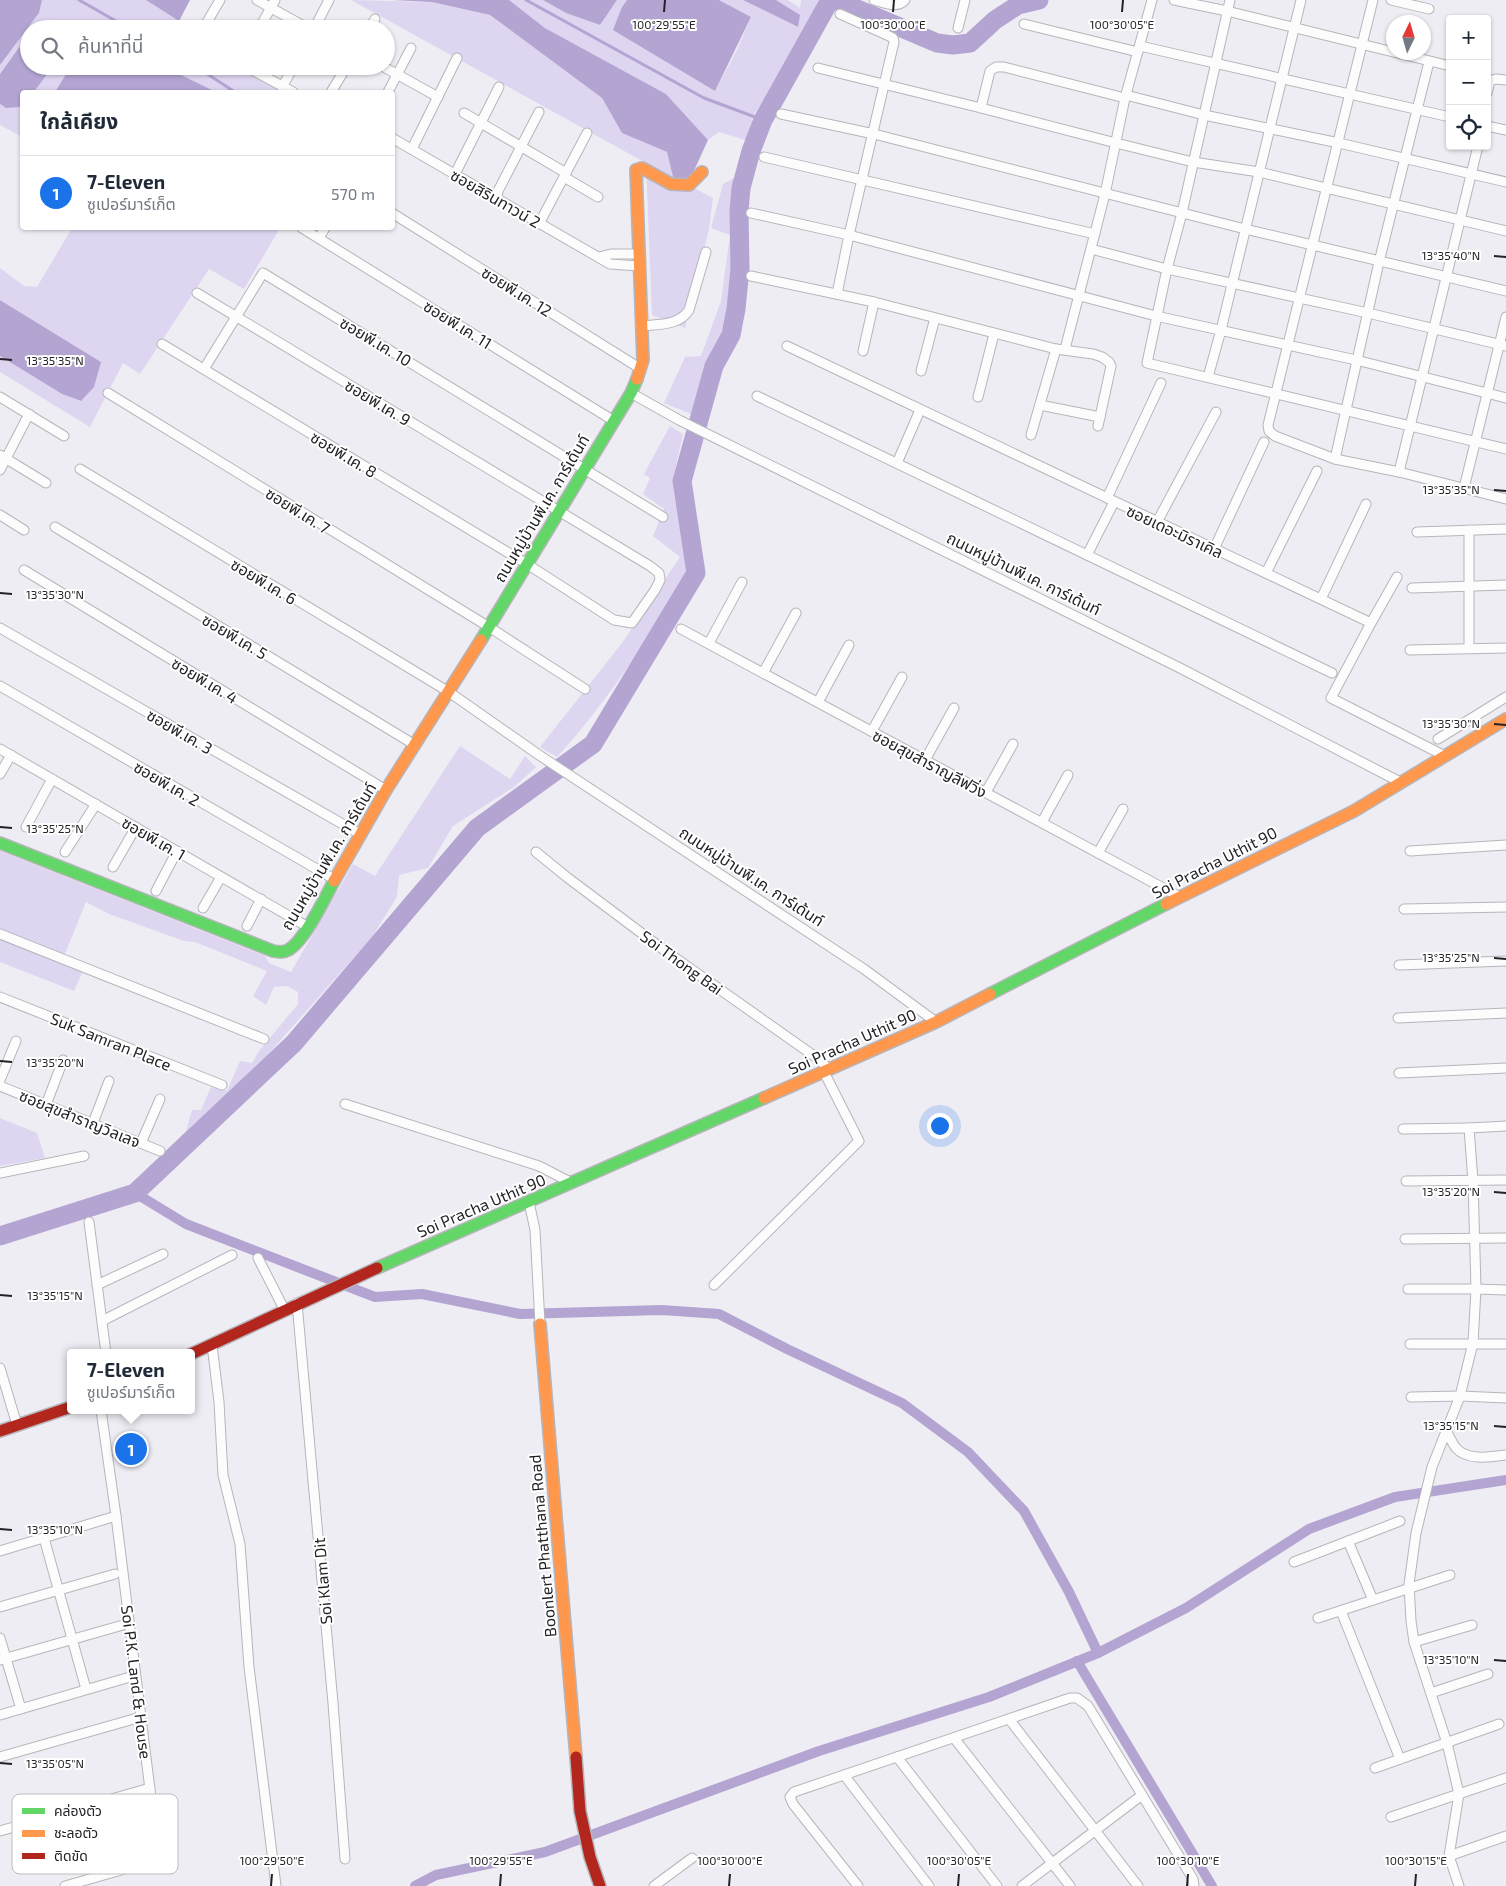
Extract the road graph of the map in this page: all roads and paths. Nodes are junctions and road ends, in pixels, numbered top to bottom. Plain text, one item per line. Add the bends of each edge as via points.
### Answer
1 (220, 0) edge
2 (257, 0) edge
3 (330, 0) edge
4 (874, 0) edge
5 (905, 0) edge
6 (965, 0) edge
7 (1152, 0) edge
8 (1174, 0) edge
9 (1230, 0) edge
10 (1301, 0) edge
11 (1374, 0) edge
12 (1391, 0) edge
13 (273, 4) edge
14 (1429, 9) dead end
15 (1227, 10) junction
16 (840, 14) dead end
17 (208, 20) edge
18 (264, 20) edge
19 (296, 20) edge
20 (319, 20) edge
21 (1024, 24) dead end
22 (1294, 27) junction
23 (958, 28) dead end
24 (1363, 45) junction
25 (411, 48) dead end
26 (1139, 49) junction
27 (457, 58) dead end
28 (1429, 62) junction
29 (1214, 64) junction
30 (1446, 65) dead end
31 (818, 68) dead end
32 (261, 75) edge
33 (289, 75) edge
34 (341, 75) edge
35 (397, 75) junction
36 (1281, 79) junction
37 (1491, 80) edge
38 (1506, 80) edge
39 (884, 83) junction
40 (282, 87) junction
41 (499, 87) dead end
42 (289, 90) edge
43 (332, 90) edge
44 (389, 90) edge
45 (1351, 94) junction
46 (1126, 97) junction
47 (438, 98) junction
48 (981, 108) junction
49 (1418, 110) junction
50 (539, 112) dead end
51 (464, 113) dead end
52 (782, 114) dead end
53 (1204, 115) junction
54 (1446, 116) edge
55 (481, 122) junction
56 (1491, 127) edge
57 (1270, 130) junction
58 (1506, 130) edge
59 (587, 134) dead end
60 (874, 134) junction
61 (395, 140) edge
62 (1116, 143) junction
63 (1339, 143) junction
64 (521, 146) junction
65 (412, 149) junction
66 (1477, 150) edge
67 (764, 157) dead end
68 (1406, 159) junction
69 (1193, 162) junction
70 (702, 172) dead end
71 (1259, 172) junction
72 (454, 174) junction
73 (1471, 174) junction
74 (565, 175) junction
75 (863, 180) junction
76 (1506, 182) edge
77 (1328, 189) junction
78 (1105, 194) junction
79 (598, 198) dead end
80 (496, 199) junction
81 (1394, 204) junction
82 (751, 213) dead end
83 (1182, 213) junction
84 (395, 216) edge
85 (1460, 220) junction
86 (539, 224) junction
87 (1245, 229) junction
88 (305, 230) edge
89 (324, 230) edge
90 (1506, 232) edge
91 (1095, 234) junction
92 (849, 235) junction
93 (319, 238) junction
94 (1313, 245) junction
95 (1091, 249) junction
96 (706, 252) dead end
97 (639, 260) junction
98 (1379, 262) junction
99 (1166, 269) junction
100 (752, 276) dead end
101 (1446, 277) junction
102 (1231, 284) junction
103 (1506, 291) edge
104 (197, 293) dead end
105 (837, 294) junction
106 (1080, 296) junction
107 (1299, 298) junction
108 (874, 302) junction
109 (1368, 313) junction
110 (1156, 316) junction
111 (237, 317) junction
112 (1506, 317) edge
113 (934, 318) junction
114 (642, 326) junction
115 (1434, 329) junction
116 (1221, 330) junction
117 (994, 334) junction
118 (162, 344) dead end
119 (1289, 345) junction
120 (786, 346) dead end
121 (1503, 346) edge
122 (1060, 349) junction
123 (863, 351) dead end
124 (1356, 360) junction
125 (204, 369) junction
126 (641, 369) junction
127 (921, 371) dead end
128 (1422, 377) junction
129 (1208, 378) junction
130 (1161, 383) dead end
131 (108, 393) dead end
132 (631, 393) junction
133 (1276, 394) junction
134 (1487, 394) junction
135 (758, 396) dead end
136 (0, 397) edge
137 (978, 397) dead end
138 (1506, 398) edge
139 (1040, 405) junction
140 (920, 410) junction
141 (1346, 411) junction
142 (1216, 412) dead end
143 (29, 414) junction
144 (1100, 416) junction
145 (614, 421) junction
146 (1098, 426) dead end
147 (1410, 426) junction
148 (1031, 435) dead end
149 (64, 436) dead end
150 (1264, 442) dead end
151 (1475, 442) junction
152 (1506, 449) edge
153 (3, 457) edge
154 (1335, 459) junction
155 (897, 463) junction
156 (585, 468) junction
157 (80, 469) dead end
158 (0, 470) edge
159 (1317, 471) dead end
160 (1399, 472) junction
161 (46, 483) dead end
162 (1464, 488) junction
163 (1506, 499) edge
164 (1111, 500) junction
165 (1366, 504) dead end
166 (559, 511) junction
167 (0, 515) edge
168 (663, 517) dead end
169 (1157, 522) junction
170 (55, 526) dead end
171 (1506, 529) edge
172 (24, 530) dead end
173 (1469, 530) junction
174 (1417, 532) dead end
175 (1214, 549) junction
176 (1087, 555) junction
177 (526, 564) junction
178 (24, 570) dead end
179 (1266, 573) junction
180 (1397, 577) dead end
181 (742, 582) dead end
182 (1470, 586) junction
183 (1506, 586) edge
184 (1412, 588) dead end
185 (1320, 599) junction
186 (796, 613) dead end
187 (1371, 623) junction
188 (489, 627) junction
189 (0, 628) edge
190 (681, 628) dead end
191 (709, 643) junction
192 (849, 645) dead end
193 (1469, 648) junction
194 (1506, 648) edge
195 (1410, 650) dead end
196 (763, 673) junction
197 (1332, 673) dead end
198 (902, 677) dead end
199 (0, 686) edge
200 (584, 689) dead end
201 (449, 692) junction
202 (1506, 696) edge
203 (818, 702) junction
204 (954, 708) dead end
205 (1506, 719) edge
206 (872, 731) junction
207 (1438, 739) dead end
208 (1013, 744) dead end
209 (415, 745) junction
210 (0, 748) edge
211 (11, 755) junction
212 (1445, 756) junction
213 (925, 760) junction
214 (0, 774) edge
215 (1068, 775) dead end
216 (52, 779) junction
217 (1402, 783) junction
218 (386, 790) junction
219 (986, 792) junction
220 (96, 804) junction
221 (1123, 809) dead end
222 (1042, 822) junction
223 (26, 827) dead end
224 (136, 827) junction
225 (360, 834) junction
226 (0, 843) edge
227 (1506, 845) edge
228 (177, 851) junction
229 (1410, 851) dead end
230 (65, 852) dead end
231 (536, 852) dead end
232 (1098, 853) junction
233 (113, 867) dead end
234 (221, 877) junction
235 (334, 879) junction
236 (156, 891) dead end
237 (1180, 897) junction
238 (261, 899) junction
239 (1506, 907) edge
240 (203, 908) dead end
241 (1404, 909) dead end
242 (247, 926) dead end
243 (308, 927) junction
244 (0, 934) edge
245 (1506, 960) edge
246 (1399, 965) dead end
247 (0, 997) edge
248 (1506, 1013) edge
249 (1398, 1018) dead end
250 (936, 1022) junction
251 (264, 1040) dead end
252 (16, 1041) dead end
253 (63, 1060) dead end
254 (1506, 1068) edge
255 (827, 1071) junction
256 (1399, 1073) dead end
257 (0, 1080) edge
258 (109, 1081) dead end
259 (222, 1084) dead end
260 (0, 1086) edge
261 (160, 1099) dead end
262 (345, 1104) dead end
263 (46, 1105) junction
264 (93, 1123) junction
265 (1506, 1126) edge
266 (1469, 1128) junction
267 (1402, 1130) dead end
268 (141, 1143) junction
269 (160, 1151) dead end
270 (84, 1156) dead end
271 (0, 1173) edge
272 (1506, 1180) edge
273 (1406, 1181) dead end
274 (1473, 1181) junction
275 (572, 1183) junction
276 (529, 1202) junction
277 (90, 1222) dead end
278 (1474, 1237) junction
279 (1506, 1238) edge
280 (1405, 1239) dead end
281 (163, 1254) dead end
282 (232, 1254) dead end
283 (258, 1258) dead end
284 (98, 1285) junction
285 (714, 1285) dead end
286 (1408, 1289) dead end
287 (1476, 1289) junction
288 (1506, 1290) edge
289 (297, 1303) junction
290 (284, 1309) junction
291 (102, 1321) junction
292 (540, 1324) joint
293 (1473, 1343) junction
294 (212, 1344) junction
295 (1410, 1344) dead end
296 (1506, 1344) edge
297 (106, 1349) edge
298 (195, 1352) edge
299 (0, 1368) edge
300 (1460, 1396) junction
301 (1411, 1397) dead end
302 (1506, 1398) edge
303 (67, 1408) edge
304 (102, 1414) edge
305 (17, 1425) junction
306 (1446, 1430) junction
307 (0, 1431) edge
308 (1506, 1456) edge
309 (116, 1516) junction
310 (1400, 1522) dead end
311 (44, 1538) junction
312 (1348, 1541) junction
313 (0, 1551) edge
314 (1294, 1562) dead end
315 (115, 1574) dead end
316 (1450, 1575) dead end
317 (1410, 1588) junction
318 (59, 1590) junction
319 (1372, 1600) junction
320 (0, 1607) edge
321 (1342, 1611) junction
322 (1318, 1618) dead end
323 (123, 1625) dead end
324 (1472, 1625) dead end
325 (0, 1638) edge
326 (72, 1640) junction
327 (1414, 1642) junction
328 (3, 1659) edge
329 (1488, 1674) dead end
330 (130, 1677) dead end
331 (86, 1689) junction
332 (1431, 1694) junction
333 (21, 1709) junction
334 (0, 1715) edge
335 (141, 1717) junction
336 (1008, 1719) junction
337 (1499, 1724) dead end
338 (954, 1738) junction
339 (1447, 1743) junction
340 (0, 1757) edge
341 (897, 1757) junction
342 (1400, 1759) junction
343 (1375, 1768) dead end
344 (844, 1775) junction
345 (1506, 1778) edge
346 (150, 1788) junction
347 (129, 1794) edge
348 (151, 1794) edge
349 (1142, 1794) junction
350 (1459, 1794) junction
351 (1391, 1817) dead end
352 (1095, 1830) junction
353 (1506, 1836) edge
354 (1449, 1856) junction
355 (692, 1858) dead end
356 (344, 1859) dead end
357 (1052, 1863) junction
358 (107, 1874) edge
359 (65, 1886) edge
360 (276, 1886) edge
361 (600, 1886) edge
362 (654, 1886) edge
363 (858, 1886) edge
364 (929, 1886) edge
365 (997, 1886) edge
366 (1022, 1886) edge
367 (1070, 1886) edge
368 (1138, 1886) edge
369 (1194, 1886) edge
370 (1459, 1886) edge

1 - 17 street
2 - 13 street
3 - 20 street
4 - 5 street via 896,5
6 - 23 street
7 - 26 street
8 - 15 street
9 - 15 street
10 - 22 street
11 - 24 street
12 - 14 street
13 - 18 street
13 - 19 street
15 - 22 street
15 - 29 street
16 - 39 street via 893,38
21 - 26 street
22 - 24 street
22 - 36 street
24 - 28 street
24 - 45 street
25 - 35 street
26 - 29 street
26 - 46 street
27 - 47 street
28 - 30 street
28 - 49 street
29 - 36 street
29 - 53 street
31 - 39 street
32 - 40 street
33 - 40 street
34 - 43 street
35 - 44 street
35 - 47 street
36 - 45 street
36 - 57 street
37 - 38 street
39 - 48 street
39 - 60 street
40 - 42 street
41 - 55 street
45 - 49 street
45 - 63 street
46 - 48 street via 996,67 990,71
46 - 53 street
46 - 62 street
47 - 65 street
48 - 62 street
49 - 54 street
49 - 68 street
50 - 64 street
51 - 55 street
52 - 60 street
53 - 57 street
53 - 69 street
55 - 64 street
55 - 72 street
56 - 58 street
57 - 63 street
57 - 71 street
59 - 74 street
60 - 75 street
60 - 78 street
61 - 65 street, ซอยสิรินทาวน์ 2
62 - 69 street
62 - 78 street
63 - 68 street
63 - 77 street
64 - 74 street
64 - 80 street
65 - 72 street, ซอยสิรินทาวน์ 2
66 - 73 street
67 - 75 street
68 - 73 street
68 - 81 street
69 - 71 street
69 - 83 street
70 - 97 street, ถนนหมู่บ้านพี.เค. การ์เด้นท์ via 689,185 675,185 642,168 636,170
71 - 77 street
71 - 87 street
72 - 80 street, ซอยสิรินทาวน์ 2
73 - 76 street
73 - 85 street
74 - 79 street
74 - 86 street
75 - 91 street
75 - 92 street
77 - 81 street
77 - 94 street
78 - 83 street
78 - 91 street
80 - 86 street, ซอยสิรินทาวน์ 2
81 - 85 street
81 - 98 street
82 - 92 street
83 - 87 street
83 - 99 street
84 - 126 street, ซอยพี.เค. 12
85 - 90 street
85 - 101 street
86 - 97 street, ซอยสิรินทาวน์ 2 via 610,264
87 - 94 street
87 - 102 street
88 - 93 street, ซอยพี.เค. 11
89 - 93 street
91 - 95 street
92 - 105 street
92 - 106 street
93 - 145 street, ซอยพี.เค. 11
94 - 98 street
94 - 107 street
95 - 99 street
95 - 106 street
96 - 114 street via 684,317
97 - 114 street, ถนนหมู่บ้านพี.เค. การ์เด้นท์
98 - 101 street
98 - 109 street
99 - 102 street
99 - 110 street
100 - 105 street
101 - 103 street
101 - 115 street
102 - 107 street
102 - 116 street
104 - 111 street, ซอยพี.เค. 9
105 - 108 street
106 - 110 street
106 - 122 street
107 - 109 street
107 - 119 street
108 - 113 street
108 - 123 street
109 - 115 street
109 - 124 street
110 - 116 street
110 - 129 street via 1148,363
111 - 125 street, ซอยพี.เค. 10
111 - 156 street, ซอยพี.เค. 10 via 263,272
111 - 166 street, ซอยพี.เค. 9
112 - 121 street
113 - 117 street
113 - 127 street
114 - 126 street, ถนนหมู่บ้านพี.เค. การ์เด้นท์
115 - 121 street
115 - 128 street
116 - 119 street
116 - 129 street
117 - 122 street
117 - 137 street
118 - 125 street, ซอยพี.เค. 8
119 - 124 street
119 - 133 street
120 - 140 street, ซอยเดอะมิราเคิล
121 - 134 street
122 - 139 street
122 - 144 street via 1093,354 1109,362 1111,366
124 - 128 street
124 - 141 street
125 - 177 street, ซอยพี.เค. 8
126 - 132 street, ถนนหมู่บ้านพี.เค. การ์เด้นท์
128 - 134 street
128 - 147 street
129 - 133 street
130 - 164 street
131 - 188 street, ซอยพี.เค. 7
132 - 145 street, ถนนหมู่บ้านพี.เค. การ์เด้นท์
132 - 217 street, ถนนหมู่บ้านพี.เค. การ์เด้นท์
133 - 141 street
133 - 154 street via 1268,419 1269,431
134 - 138 street
134 - 151 street
135 - 155 street
136 - 143 street
139 - 144 street
139 - 148 street
140 - 155 street
140 - 164 street, ซอยเดอะมิราเคิล
141 - 147 street
141 - 154 street
142 - 169 street
143 - 149 street
143 - 153 street
144 - 146 street
145 - 156 street, ถนนหมู่บ้านพี.เค. การ์เด้นท์
147 - 151 street
147 - 160 street
150 - 175 street
151 - 152 street
151 - 162 street
153 - 158 street
153 - 161 street
154 - 160 street
155 - 176 street
156 - 166 street, ถนนหมู่บ้านพี.เค. การ์เด้นท์
156 - 168 street
157 - 201 street, ซอยพี.เค. 6
159 - 179 street
160 - 162 street
162 - 163 street
164 - 169 street, ซอยเดอะมิราเคิล
164 - 176 street
165 - 185 street
166 - 177 street, ถนนหมู่บ้านพี.เค. การ์เด้นท์
166 - 177 street, ซอยพี.เค. 9 via 659,573 660,580 655,590 632,622 623,622 614,620
167 - 172 street
169 - 175 street, ซอยเดอะมิราเคิล
170 - 209 street, ซอยพี.เค. 5
171 - 173 street
173 - 174 street
173 - 182 street
175 - 179 street, ซอยเดอะมิราเคิล
176 - 197 street
177 - 188 street, ถนนหมู่บ้านพี.เค. การ์เด้นท์
178 - 218 street, ซอยพี.เค. 4
179 - 185 street, ซอยเดอะมิราเคิล
180 - 187 street
181 - 191 street
182 - 183 street
182 - 184 street
182 - 193 street
185 - 187 street, ซอยเดอะมิราเคิล
186 - 196 street
187 - 212 street via 1331,698
188 - 200 street, ซอยพี.เค. 7
188 - 201 street, ถนนหมู่บ้านพี.เค. การ์เด้นท์
189 - 225 street, ซอยพี.เค. 3
190 - 191 street, ซอยสุขสำราญลีฟวิ่ง
191 - 196 street, ซอยสุขสำราญลีฟวิ่ง
192 - 203 street
193 - 194 street
193 - 195 street
196 - 203 street, ซอยสุขสำราญลีฟวิ่ง
198 - 206 street
199 - 235 street, ซอยพี.เค. 2
201 - 209 street, ถนนหมู่บ้านพี.เค. การ์เด้นท์
201 - 250 street, ถนนหมู่บ้านพี.เค. การ์เด้นท์ via 864,969
202 - 207 street
203 - 206 street, ซอยสุขสำราญลีฟวิ่ง
204 - 213 street
205 - 212 street, Soi Pracha Uthit 90
206 - 213 street, ซอยสุขสำราญลีฟวิ่ง
208 - 219 street
209 - 218 street, ถนนหมู่บ้านพี.เค. การ์เด้นท์
210 - 211 street, ซอยพี.เค. 1
211 - 214 street
211 - 216 street, ซอยพี.เค. 1
212 - 217 street, Soi Pracha Uthit 90
213 - 219 street, ซอยสุขสำราญลีฟวิ่ง
215 - 222 street
216 - 220 street, ซอยพี.เค. 1
216 - 223 street
217 - 237 street, Soi Pracha Uthit 90 via 1354,811
218 - 225 street, ถนนหมู่บ้านพี.เค. การ์เด้นท์
219 - 222 street, ซอยสุขสำราญลีฟวิ่ง
220 - 224 street, ซอยพี.เค. 1
220 - 230 street
221 - 232 street
222 - 232 street, ซอยสุขสำราญลีฟวิ่ง
224 - 228 street, ซอยพี.เค. 1
224 - 233 street
225 - 235 street, ถนนหมู่บ้านพี.เค. การ์เด้นท์
226 - 243 street, ถนนหมู่บ้านพี.เค. การ์เด้นท์ via 275,952 284,953 292,947
227 - 229 street
228 - 234 street, ซอยพี.เค. 1
228 - 236 street
231 - 255 street, Soi Thong Bai via 808,1052
232 - 237 street, ซอยสุขสำราญลีฟวิ่ง
234 - 238 street, ซอยพี.เค. 1
234 - 240 street
235 - 243 street, ถนนหมู่บ้านพี.เค. การ์เด้นท์
237 - 250 street, Soi Pracha Uthit 90
238 - 242 street
238 - 243 street, ซอยพี.เค. 1
239 - 241 street
244 - 251 street
245 - 246 street
247 - 259 street, Suk Samran Place
248 - 249 street
250 - 255 street, Soi Pracha Uthit 90
252 - 257 street
253 - 263 street
254 - 256 street
255 - 275 street, Soi Pracha Uthit 90
255 - 285 street via 859,1141
258 - 264 street
260 - 263 street, ซอยสุขสำราญวิลเลจ
261 - 268 street
262 - 275 street via 539,1166
263 - 264 street, ซอยสุขสำราญวิลเลจ
264 - 268 street, ซอยสุขสำราญวิลเลจ
265 - 266 street
266 - 267 street
266 - 274 street
268 - 269 street, ซอยสุขสำราญวิลเลจ
270 - 271 street
272 - 274 street
273 - 274 street
274 - 278 street
275 - 276 street, Soi Pracha Uthit 90
276 - 289 street, Soi Pracha Uthit 90
276 - 292 street, Boonlert Phatthana Road via 535,1230
277 - 284 street
278 - 279 street
278 - 280 street
278 - 287 street
281 - 284 street
282 - 291 street
283 - 290 street
284 - 291 street
286 - 287 street
287 - 288 street
287 - 293 street
289 - 290 street, Soi Pracha Uthit 90
289 - 356 street, Soi Klam Dit
290 - 294 street, Soi Pracha Uthit 90
291 - 297 street
292 - 361 street, Boonlert Phatthana Road via 580,1811
293 - 295 street
293 - 296 street
293 - 300 street
294 - 298 street, Soi Pracha Uthit 90
294 - 360 street via 223,1475 240,1544 249,1667
299 - 305 street
300 - 301 street
300 - 302 street
300 - 306 street
303 - 305 street
304 - 309 street, Soi P.K. Land & House
305 - 307 street
306 - 308 street via 1462,1454
306 - 317 street via 1432,1467 1416,1533
309 - 311 street
309 - 335 street, Soi P.K. Land & House
310 - 312 street
311 - 313 street
311 - 318 street
312 - 314 street
312 - 319 street
315 - 318 street
316 - 317 street
317 - 319 street
317 - 327 street
318 - 320 street
318 - 326 street
319 - 321 street
321 - 322 street
321 - 342 street
323 - 326 street
324 - 327 street
325 - 328 street
326 - 328 street
326 - 331 street
327 - 332 street
328 - 333 street
329 - 332 street
330 - 331 street
331 - 333 street
332 - 339 street
333 - 334 street
335 - 340 street
335 - 346 street, Soi P.K. Land & House
336 - 338 street
336 - 349 street via 1070,1698 1084,1701
336 - 352 street
337 - 339 street
338 - 341 street
338 - 357 street
339 - 342 street
339 - 350 street
341 - 344 street
341 - 365 street
342 - 343 street
344 - 363 street via 794,1792 790,1797
344 - 364 street
345 - 350 street
346 - 347 street
346 - 348 street, Soi P.K. Land & House
349 - 352 street
349 - 369 street via 1193,1879
350 - 351 street
350 - 354 street
352 - 357 street
352 - 368 street
353 - 354 street
354 - 370 street
355 - 362 street
357 - 366 street
357 - 367 street
358 - 359 street, Soi P.K. Land & House

